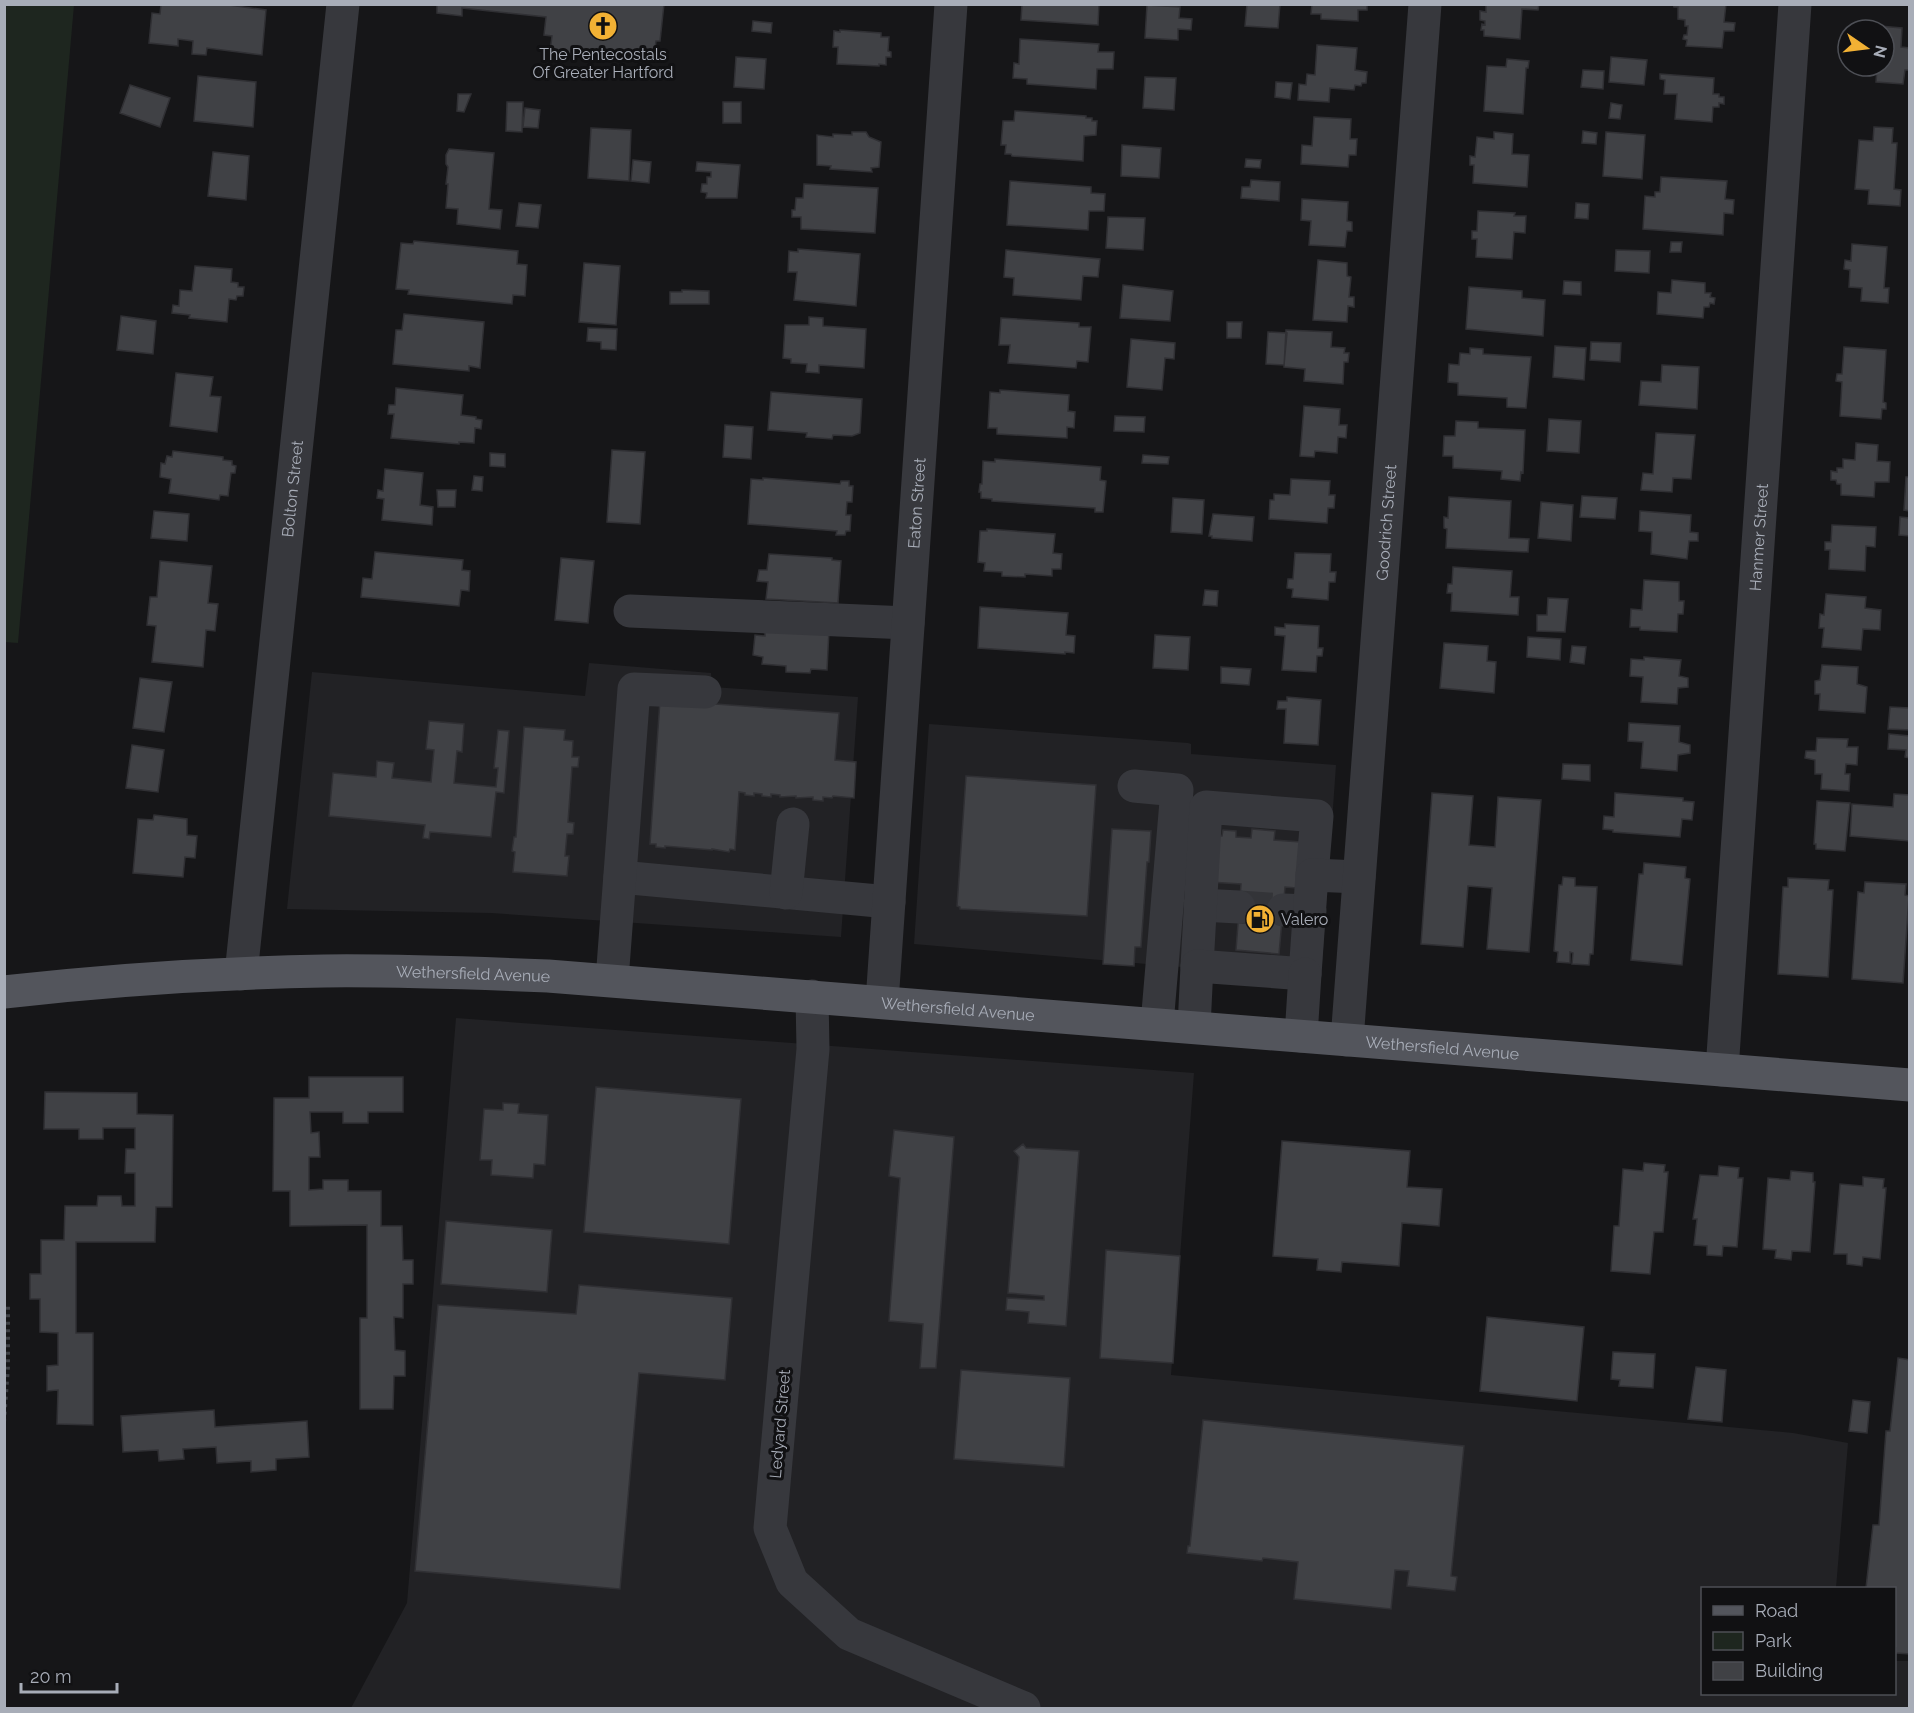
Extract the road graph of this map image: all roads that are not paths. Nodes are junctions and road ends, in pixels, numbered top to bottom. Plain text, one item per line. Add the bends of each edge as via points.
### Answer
1 (343, 4) edge
2 (951, 4) edge
3 (1425, 4) edge
4 (1795, 4) edge
5 (630, 611) dead end
6 (908, 622) junction
7 (705, 692) dead end
8 (1134, 786) dead end
9 (793, 824) dead end
10 (1312, 874) junction
11 (620, 877) junction
12 (1359, 877) junction
13 (786, 893) junction
14 (888, 902) junction
15 (1200, 905) junction
16 (1239, 907) tunnel mouth
17 (1197, 966) junction
18 (241, 974) junction
19 (1305, 974) junction
20 (612, 980) junction
21 (4, 992) edge
22 (812, 996) junction
23 (882, 1002) junction
24 (1156, 1024) junction
25 (1194, 1027) junction
26 (1301, 1036) junction
27 (1347, 1040) junction
28 (1722, 1070) junction
29 (1910, 1085) edge
30 (1024, 1708) edge

1 - 18 street, Bolton Street
2 - 6 street, Eaton Street
3 - 12 street, Goodrich Street
4 - 28 street, Hanmer Street
5 - 6 street
6 - 14 street, Eaton Street
7 - 11 street via 634,689
8 - 24 street via 1177,790
9 - 13 street
10 - 12 street
10 - 15 street via 1317,816 1206,807
10 - 19 street via 1297,911
11 - 13 street
11 - 20 street
12 - 27 street, Goodrich Street
13 - 14 street
14 - 23 street, Eaton Street
15 - 16 street
15 - 17 street
17 - 19 street
17 - 25 street
18 - 20 main road, Wethersfield Avenue via 432,972
18 - 21 main road, Wethersfield Avenue
19 - 26 street
20 - 22 main road, Wethersfield Avenue
22 - 23 main road, Wethersfield Avenue
22 - 30 street, Ledyard Street via 813,1049 770,1528 792,1582 849,1634
23 - 24 main road, Wethersfield Avenue
24 - 25 main road, Wethersfield Avenue
25 - 26 main road, Wethersfield Avenue
26 - 27 main road, Wethersfield Avenue
27 - 28 main road, Wethersfield Avenue
28 - 29 main road, Wethersfield Avenue

